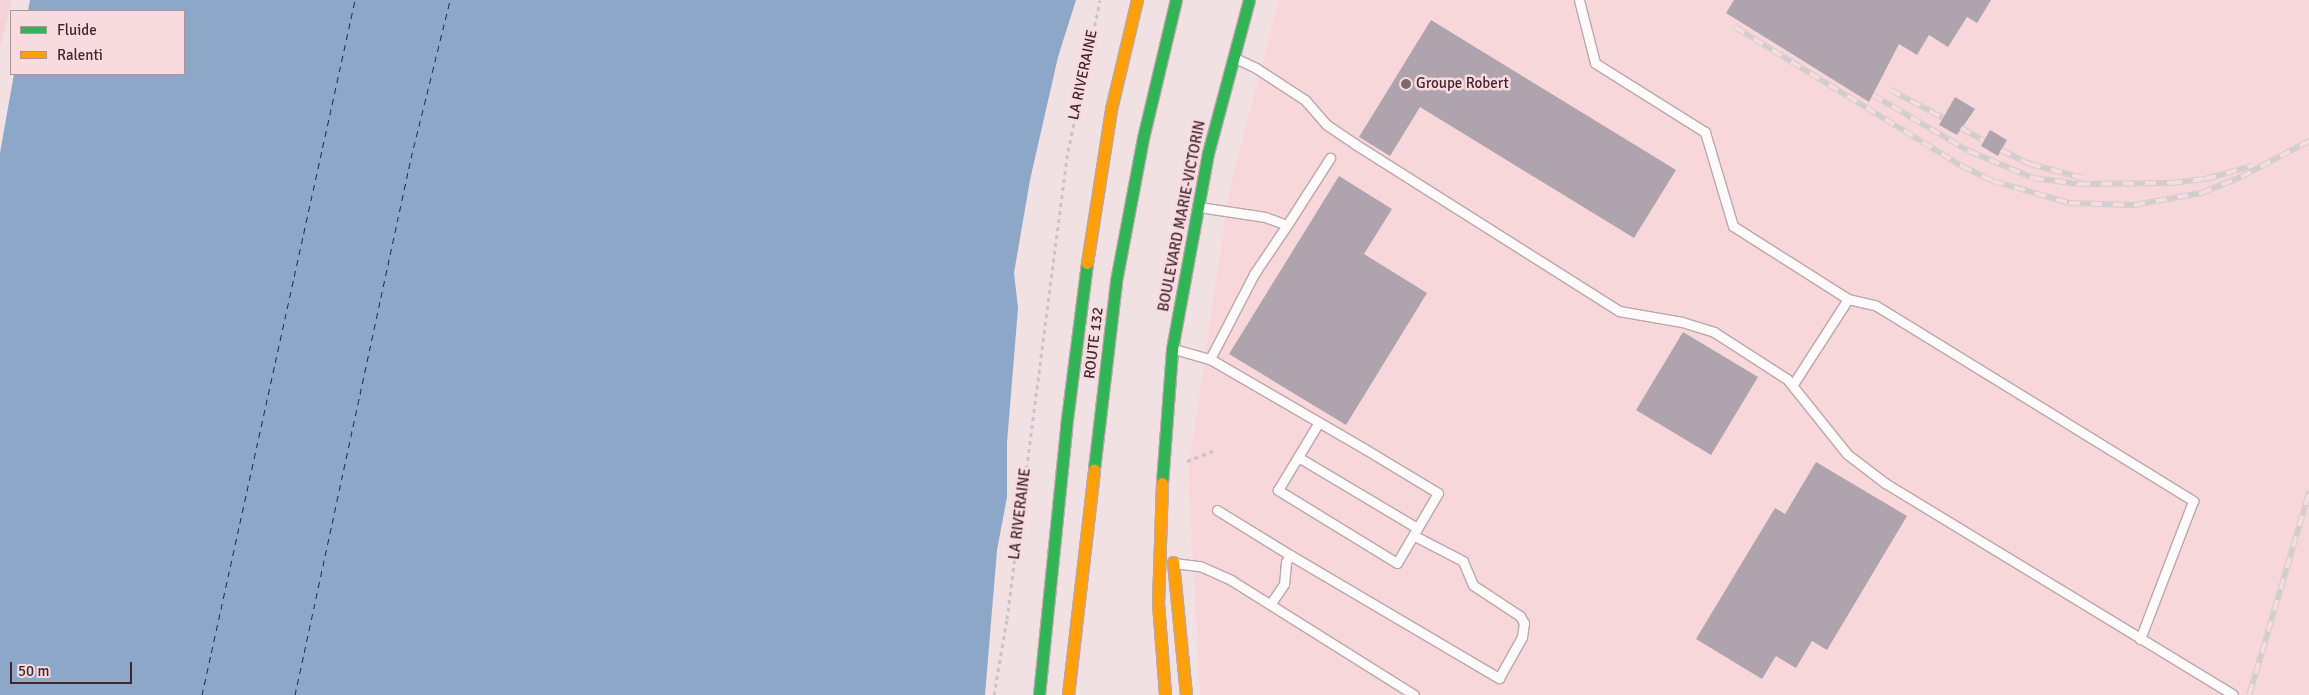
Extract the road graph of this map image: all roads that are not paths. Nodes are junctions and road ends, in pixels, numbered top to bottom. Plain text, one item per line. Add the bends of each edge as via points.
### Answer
1 (1137, 0) edge
2 (1176, 0) edge
3 (1249, 0) edge
4 (1579, 0) edge
5 (1232, 58) junction
6 (1330, 158) dead end
7 (1196, 207) junction
8 (1287, 225) junction
9 (1848, 299) junction
10 (1172, 349) junction
11 (1210, 359) junction
12 (1792, 386) junction
13 (1319, 422) junction
14 (1163, 442) junction
15 (1298, 457) junction
16 (1217, 510) dead end
17 (1415, 531) junction
18 (1290, 554) junction
19 (1085, 558) junction
20 (1159, 563) junction
21 (1174, 563) junction
22 (1271, 603) junction
23 (1046, 612) junction
24 (2140, 638) junction
25 (1028, 686) dead end
26 (1039, 695) edge
27 (1068, 695) edge
28 (1075, 695) edge
29 (1165, 695) edge
30 (1186, 695) edge
31 (1414, 695) edge
32 (2233, 695) edge

1 - 23 main road, ROUTE 132 via 1111,109 1092,222
2 - 19 main road, ROUTE 132 via 1154,84 1124,235
3 - 5 main road, BOULEVARD MARIE-VICTORIN
4 - 9 lane via 1595,63 1705,132 1733,226
5 - 7 main road, BOULEVARD MARIE-VICTORIN
5 - 12 lane via 1256,68 1305,100 1327,125 1355,144 1619,311 1682,322 1714,332
6 - 8 lane
7 - 8 lane via 1265,217
7 - 10 main road, BOULEVARD MARIE-VICTORIN
8 - 11 lane via 1254,274
9 - 12 lane
9 - 24 lane via 1876,305 2193,501
10 - 11 lane
10 - 14 main road, BOULEVARD MARIE-VICTORIN
11 - 13 lane
12 - 24 lane via 1846,454 1885,483
13 - 15 lane
13 - 17 lane via 1438,493
14 - 20 main road, BOULEVARD MARIE-VICTORIN
14 - 21 main road, BOULEVARD MARIE-VICTORIN
15 - 17 lane
15 - 17 lane via 1278,490 1397,563
16 - 18 lane
17 - 18 lane via 1463,561 1473,584 1520,616 1524,623 1522,637 1499,678
18 - 22 lane via 1284,584
19 - 27 main road, ROUTE 132
19 - 28 main road
20 - 21 lane
20 - 29 main road, BOULEVARD MARIE-VICTORIN via 1158,603
21 - 22 lane via 1214,571
21 - 30 main road, BOULEVARD MARIE-VICTORIN
22 - 31 lane
23 - 25 main road
23 - 26 main road, ROUTE 132
24 - 32 lane

